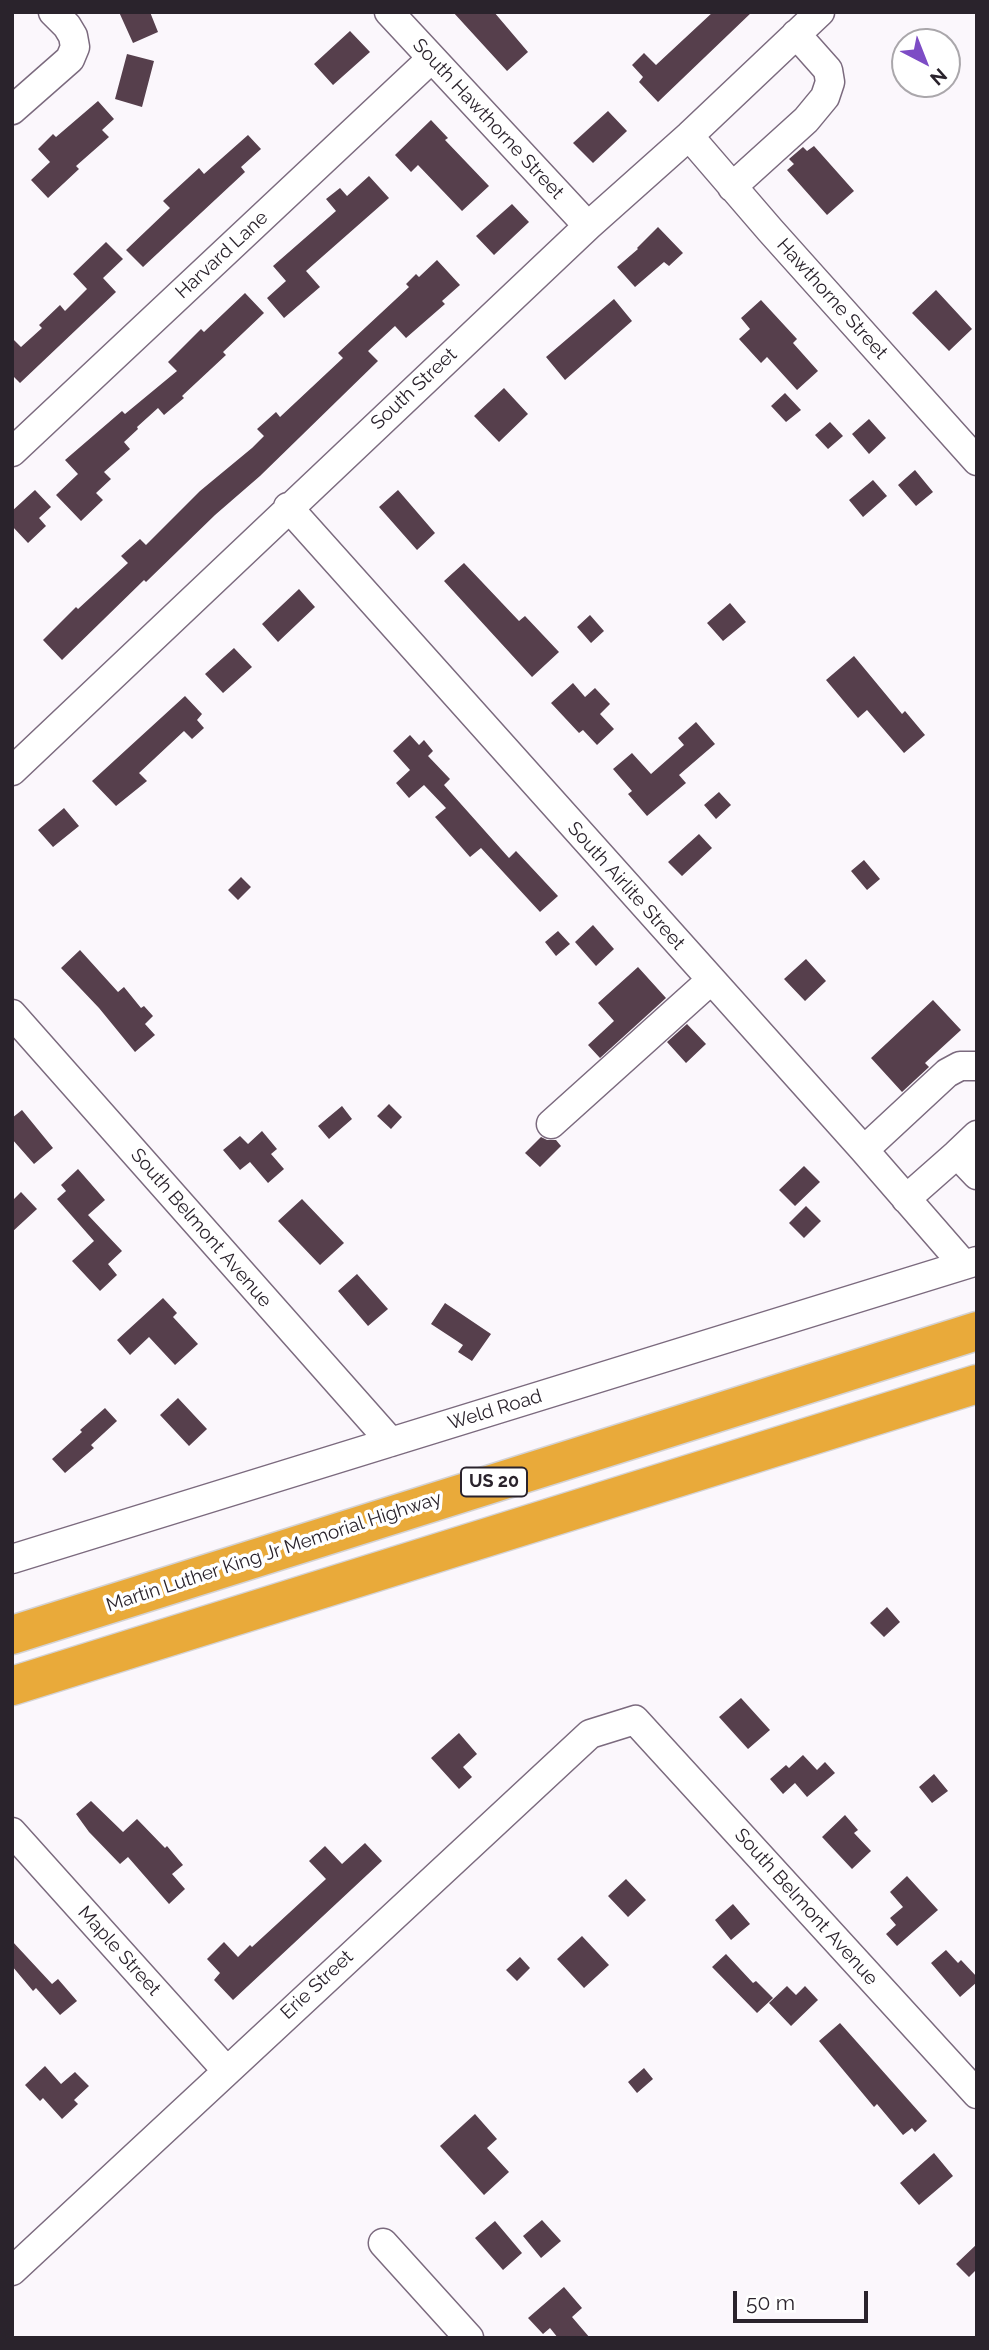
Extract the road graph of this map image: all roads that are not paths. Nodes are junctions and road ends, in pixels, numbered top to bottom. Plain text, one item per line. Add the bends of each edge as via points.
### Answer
1 (53, 12) edge
2 (389, 12) edge
3 (820, 12) edge
4 (796, 34) junction
5 (431, 59) junction
6 (12, 110) edge
7 (689, 136) junction
8 (732, 187) junction
9 (588, 226) junction
10 (12, 452) edge
11 (977, 461) edge
12 (288, 507) junction
13 (12, 771) edge
14 (710, 981) junction
15 (12, 1014) edge
16 (977, 1066) edge
17 (551, 1124) dead end
18 (967, 1145) edge
19 (864, 1150) junction
20 (977, 1175) edge
21 (906, 1199) junction
22 (970, 1263) edge
23 (977, 1331) edge
24 (977, 1384) edge
25 (391, 1442) junction
26 (12, 1559) edge
27 (12, 1635) edge
28 (12, 1686) edge
29 (635, 1720) joint
30 (12, 1832) edge
31 (226, 2070) junction
32 (977, 2094) edge
33 (383, 2243) dead end
34 (12, 2272) edge
35 (469, 2338) edge

1 - 6 street via 73,36 70,59
2 - 5 street, South Hawthorne Street
3 - 4 street, South Street
4 - 7 street, South Street
4 - 8 street via 828,70 825,97
5 - 9 street, South Hawthorne Street
5 - 10 street, Harvard Lane
7 - 8 street, Hawthorne Street
7 - 9 street, South Street
8 - 11 street, Hawthorne Street
9 - 12 street, South Street
12 - 13 street, South Street
12 - 14 street, South Airlite Street
14 - 17 street
14 - 19 street, South Airlite Street
15 - 25 street, South Belmont Avenue
16 - 19 street via 960,1066 947,1073
18 - 20 street
18 - 21 street
19 - 21 street, South Airlite Street
21 - 22 street, South Airlite Street
22 - 25 street, Weld Road
23 - 27 highway, Martin Luther King Jr Memorial Highway / US 20
24 - 28 highway, US 20
25 - 26 street, Weld Road
29 - 31 street, Erie Street via 590,1734
29 - 32 street, South Belmont Avenue
30 - 31 street, Maple Street
31 - 34 street, Erie Street
33 - 35 street

